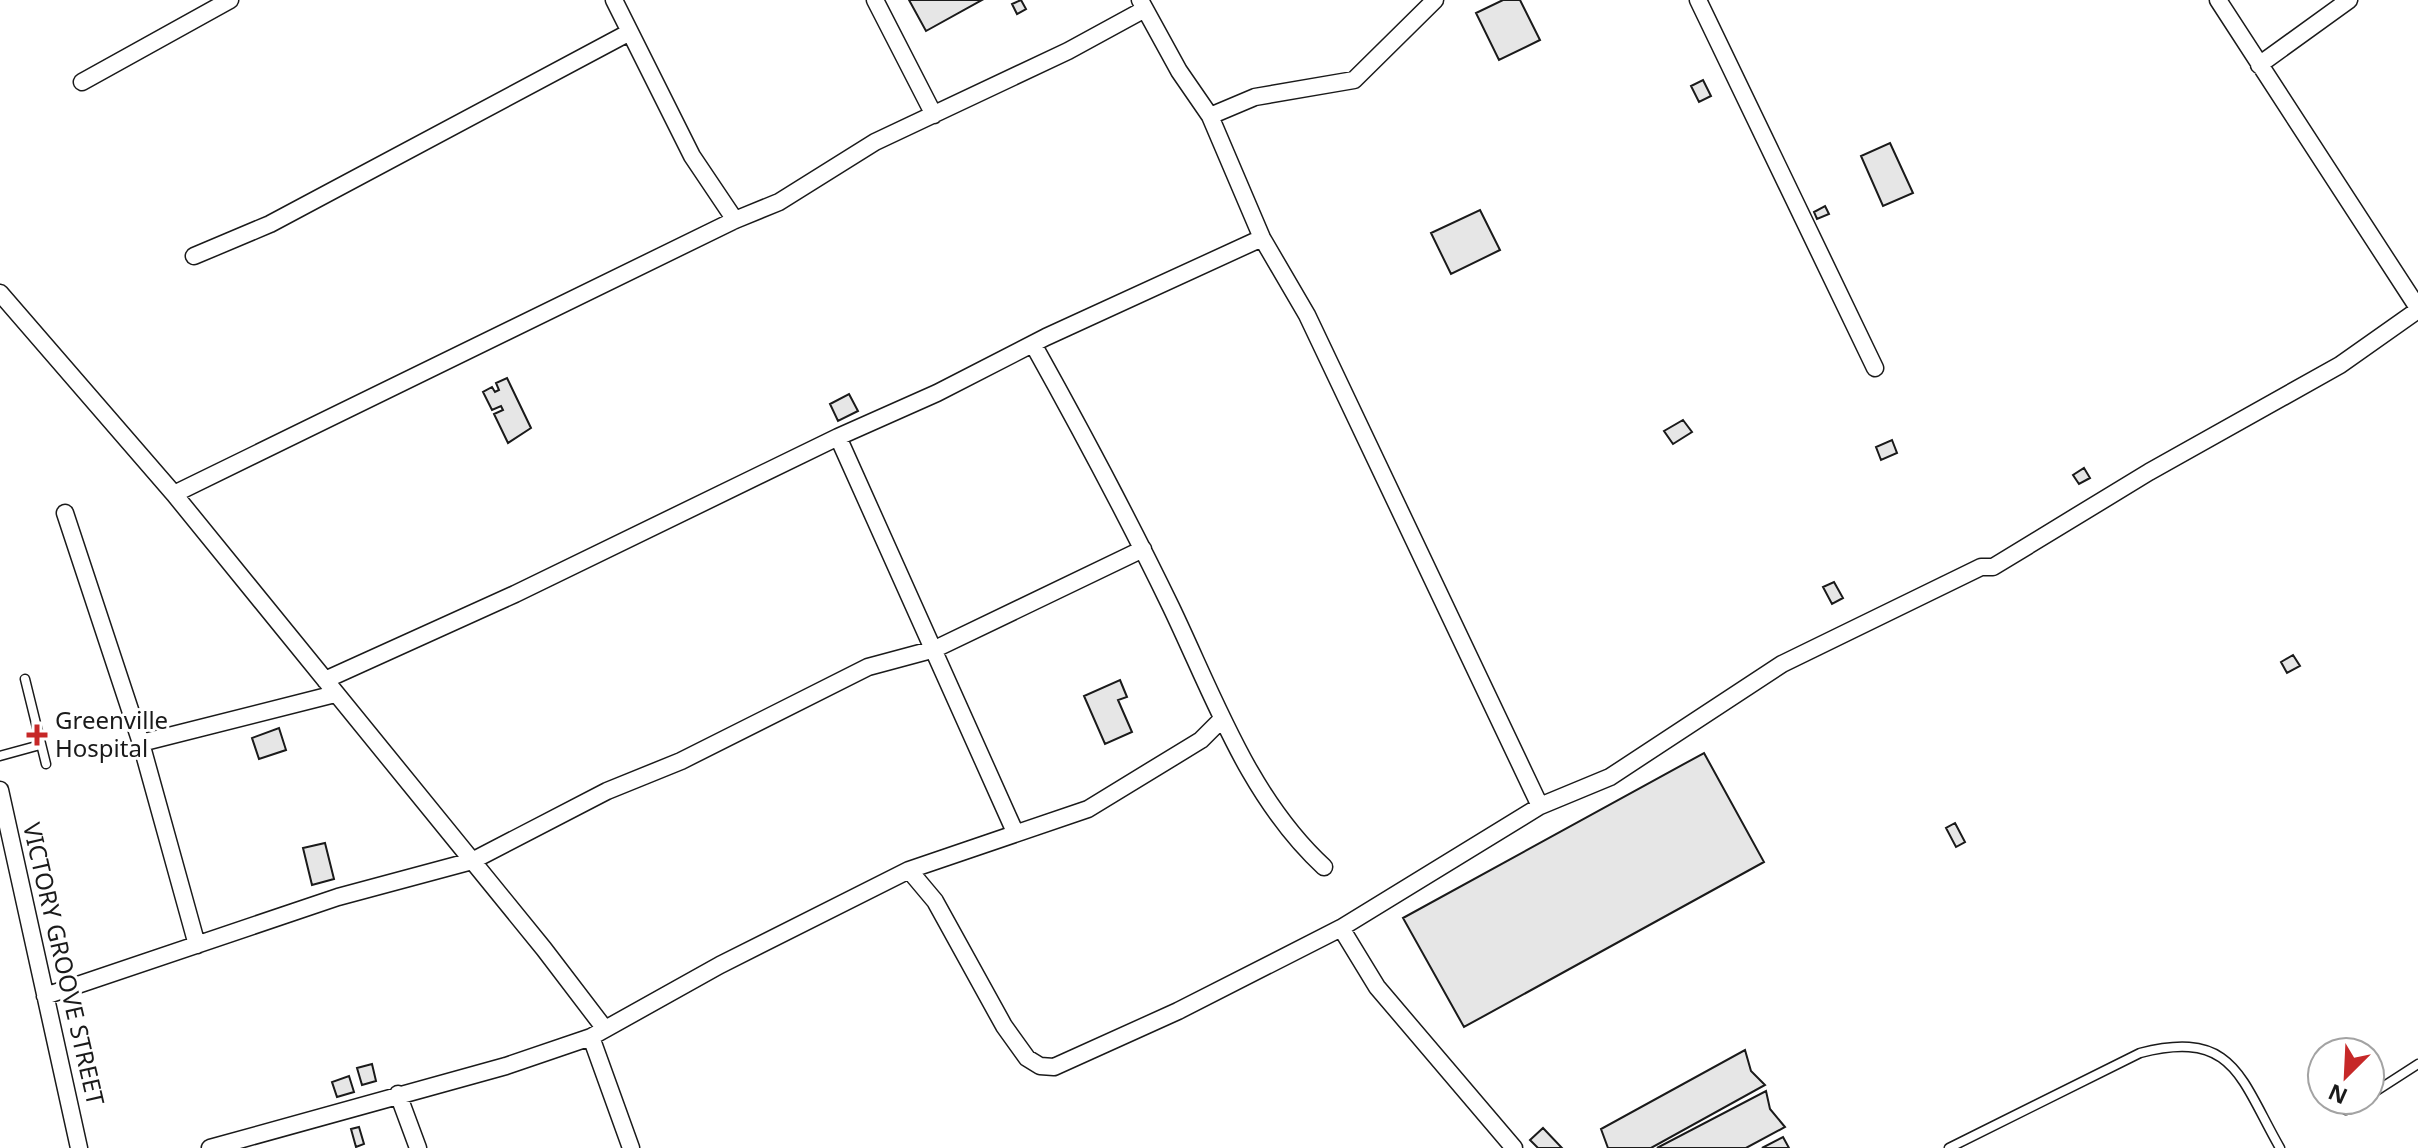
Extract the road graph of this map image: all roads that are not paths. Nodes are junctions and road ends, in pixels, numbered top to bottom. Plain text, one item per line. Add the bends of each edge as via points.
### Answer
1 (230, 0) edge
2 (614, 0) edge
3 (875, 0) edge
4 (1435, 0) edge
5 (1698, 0) edge
6 (2218, 0) edge
7 (2349, 0) edge
8 (1143, 4) edge
9 (628, 33) junction
10 (2259, 65) junction
11 (82, 82) dead end
12 (934, 115) junction
13 (1210, 116) junction
14 (735, 220) junction
15 (1262, 238) junction
16 (194, 256) dead end
17 (0, 293) edge
18 (2418, 309) edge
19 (1033, 344) junction
20 (1875, 368) dead end
21 (838, 437) junction
22 (174, 494) junction
23 (65, 513) dead end
24 (1143, 549) junction
25 (935, 649) junction
26 (25, 679) dead end
27 (325, 680) junction
28 (335, 694) junction
29 (1221, 720) junction
30 (141, 743) junction
31 (40, 745) junction
32 (0, 756) edge
33 (46, 764) dead end
34 (0, 790) edge
35 (1540, 806) junction
36 (1015, 832) junction
37 (472, 861) junction
38 (1324, 867) dead end
39 (909, 870) junction
40 (1341, 928) junction
41 (197, 945) junction
42 (45, 996) junction
43 (598, 1033) junction
44 (2418, 1064) edge
45 (2386, 1085) edge
46 (398, 1094) junction
47 (79, 1148) edge
48 (210, 1148) edge
49 (418, 1148) edge
50 (631, 1148) edge
51 (1514, 1148) edge
52 (1949, 1148) edge
53 (2280, 1148) edge

1 - 11 street
2 - 9 street
3 - 12 street
4 - 13 street via 1354,80 1255,97
5 - 20 street
6 - 10 street
7 - 10 street
8 - 12 street via 1068,51
8 - 13 street
9 - 14 street via 692,156
9 - 16 street via 270,224
10 - 18 street
12 - 14 street via 846,157 779,202
13 - 15 street
14 - 22 street
15 - 19 street
15 - 35 street via 1307,315
17 - 22 street
18 - 35 street via 2340,365 1993,567 1981,567 1782,664 1610,777
19 - 21 street
19 - 24 street
21 - 25 street
21 - 27 street
22 - 27 street
23 - 30 street
24 - 25 street
24 - 29 street
25 - 36 street
25 - 37 street via 868,667
26 - 31 lane
27 - 28 street
28 - 30 street
28 - 37 street
29 - 36 street via 1201,740 1088,809
29 - 38 street via 1294,839
30 - 41 street
31 - 32 lane
31 - 33 lane
34 - 42 street, VICTORY GROOVE STREET
35 - 40 street
36 - 39 street
37 - 41 street via 338,897
37 - 43 street
39 - 40 street via 935,901 1004,1026 1027,1058 1040,1066 1054,1067 1178,1011
39 - 43 street
40 - 51 street via 1377,987
41 - 42 street
42 - 47 street, VICTORY GROOVE STREET
43 - 46 street via 506,1066
43 - 50 street
44 - 45 lane
46 - 48 street
46 - 49 street
52 - 53 lane via 2140,1053 2172,1045 2219,1053 2233,1066

